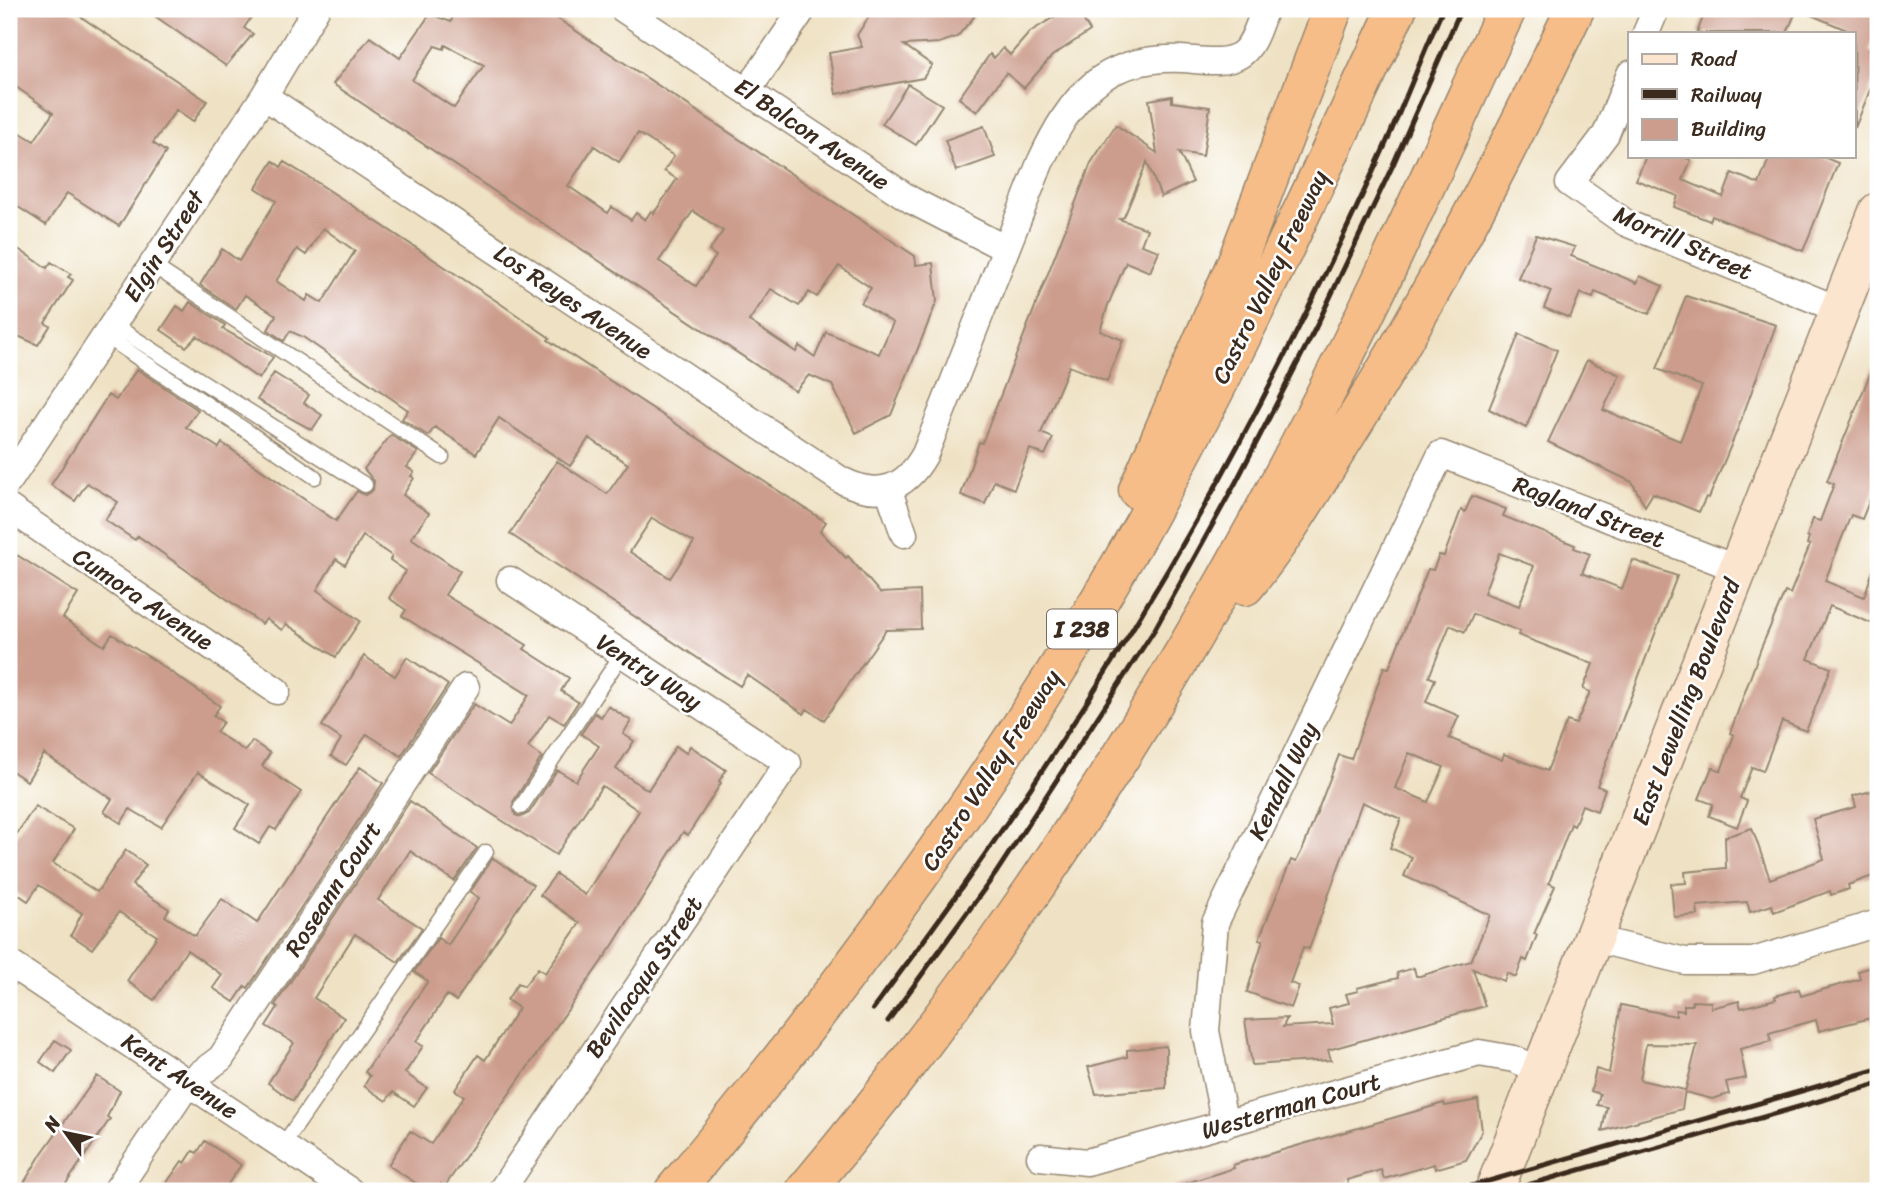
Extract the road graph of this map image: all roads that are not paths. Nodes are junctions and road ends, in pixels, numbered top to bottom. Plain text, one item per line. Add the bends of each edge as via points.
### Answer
1 (316, 9) edge
2 (623, 9) edge
3 (803, 9) edge
4 (1265, 9) edge
5 (1333, 9) edge
6 (1397, 9) edge
7 (1507, 9) edge
8 (1575, 9) edge
9 (1656, 9) edge
10 (1646, 32) edge
11 (1628, 79) edge
12 (748, 90) junction
13 (264, 96) junction
14 (1878, 212) edge
15 (1006, 249) junction
16 (152, 264) junction
17 (1840, 310) junction
18 (108, 330) junction
19 (1441, 454) joint
20 (442, 457) dead end
21 (315, 477) dead end
22 (9, 481) edge
23 (365, 485) dead end
24 (888, 488) junction
25 (9, 508) edge
26 (904, 534) dead end
27 (1738, 569) junction
28 (510, 580) dead end
29 (1082, 629) junction
30 (622, 654) junction
31 (1168, 680) junction
32 (466, 687) dead end
33 (277, 691) dead end
34 (788, 763) joint
35 (520, 807) dead end
36 (486, 852) dead end
37 (1878, 923) edge
38 (1594, 939) junction
39 (9, 963) edge
40 (1540, 1070) junction
41 (190, 1082) junction
42 (1225, 1125) junction
43 (283, 1145) junction
44 (1040, 1157) dead end
45 (116, 1191) edge
46 (350, 1191) edge
47 (501, 1191) edge
48 (674, 1191) edge
49 (805, 1191) edge
50 (1494, 1191) edge

1 - 13 street, Elgin Street
2 - 12 street, El Balcon Avenue
3 - 12 street
4 - 15 street via 1250,44 1239,56 1222,61 1162,58 1126,64 1086,89 1058,124
5 - 29 highway via 1242,247
6 - 29 highway, Castro Valley Freeway / I 238 via 1227,367
7 - 31 highway via 1315,415
8 - 31 highway via 1482,198 1372,394 1270,554
9 - 10 street
11 - 17 street, Morrill Street via 1606,134 1569,183 1626,223
12 - 15 street, El Balcon Avenue via 911,200
13 - 16 street, Elgin Street
13 - 24 street, Los Reyes Avenue via 841,480 864,488
14 - 17 main road, East Lewelling Boulevard
15 - 24 street via 925,454 909,477
16 - 18 street, Elgin Street
16 - 20 lane
17 - 27 main road, East Lewelling Boulevard
18 - 21 lane
18 - 22 street, Elgin Street
18 - 23 lane
19 - 27 street, Ragland Street
19 - 42 street, Kendall Way via 1215,923 1206,1031
24 - 26 street
25 - 33 street, Cumora Avenue
27 - 38 main road, East Lewelling Boulevard
28 - 30 street, Ventry Way
29 - 48 highway, Castro Valley Freeway / I 238 via 904,900 798,1041
30 - 34 street, Ventry Way
30 - 35 lane
31 - 49 highway via 1004,932 892,1084
32 - 41 street, Roseann Court via 221,1058
34 - 47 street, Bevilacqua Street
36 - 43 lane
37 - 38 street via 1752,961 1685,961
38 - 40 main road, East Lewelling Boulevard
39 - 41 street, Kent Avenue
40 - 42 street, Westerman Court via 1514,1059 1479,1053
40 - 50 main road, East Lewelling Boulevard
41 - 43 street, Kent Avenue
41 - 45 street, Roseann Court
42 - 44 street, Westerman Court via 1087,1162
43 - 46 street, Kent Avenue

